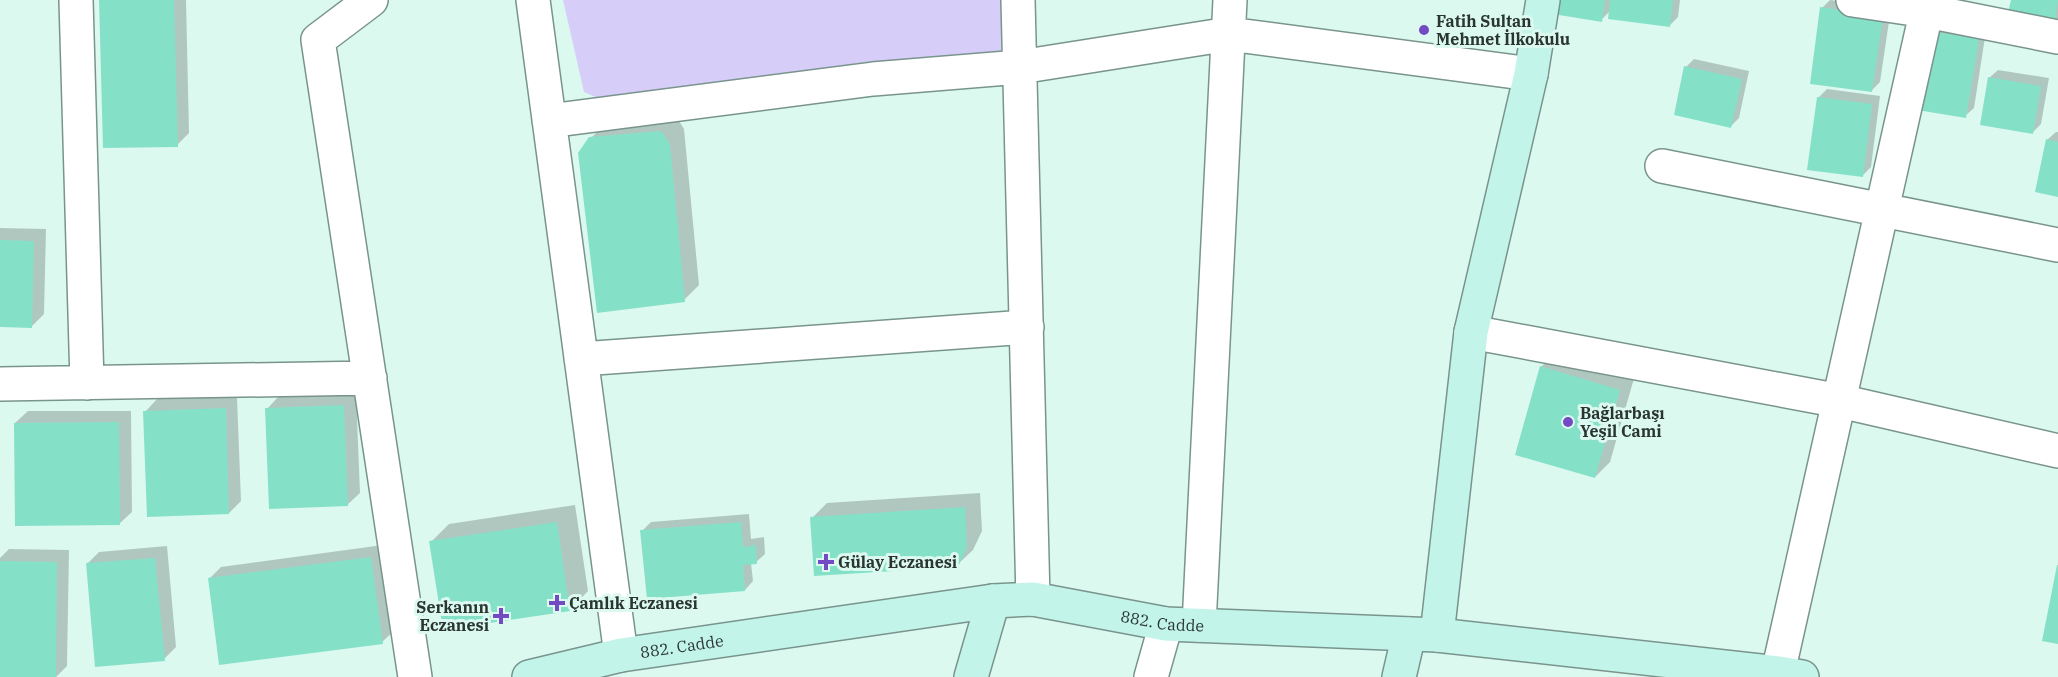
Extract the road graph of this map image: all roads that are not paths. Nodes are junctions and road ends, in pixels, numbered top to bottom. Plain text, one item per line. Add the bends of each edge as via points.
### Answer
1 (76, 0) edge
2 (371, 0) edge
3 (533, 0) edge
4 (1018, 0) edge
5 (1230, 0) edge
6 (1543, 0) edge
7 (1852, 0) edge
8 (1928, 5) edge
9 (1229, 34) junction
10 (2058, 37) edge
11 (1020, 68) junction
12 (1531, 74) junction
13 (549, 121) junction
14 (1662, 166) dead end
15 (1882, 211) junction
16 (2058, 246) edge
17 (1027, 327) junction
18 (1472, 332) junction
19 (581, 359) junction
20 (370, 378) junction
21 (87, 383) junction
22 (0, 384) edge
23 (1840, 400) junction
24 (2058, 451) edge
25 (1033, 600) junction
26 (993, 601) junction
27 (1166, 624) junction
28 (1199, 625) junction
29 (1423, 635) junction
30 (621, 655) junction
31 (1786, 676) edge
32 (415, 677) edge
33 (529, 677) edge
34 (971, 677) edge
35 (1151, 677) edge
36 (1399, 677) edge

1 - 21 street
2 - 20 street via 318,40
3 - 13 street
4 - 11 street
5 - 9 street
6 - 12 street
7 - 8 street
8 - 10 street
8 - 15 street
9 - 11 street
9 - 12 street
9 - 28 street
11 - 13 street via 873,79
11 - 17 street
12 - 18 street
13 - 19 street
14 - 15 street
15 - 16 street
15 - 23 street
17 - 19 street
17 - 25 street
18 - 23 street
18 - 29 street
19 - 30 street
20 - 21 street
20 - 32 street
21 - 22 street
23 - 24 street
23 - 31 street
25 - 26 street, 882. Cadde
25 - 27 street, 882. Cadde
26 - 30 street, 882. Cadde
26 - 34 street
27 - 28 street, 882. Cadde
27 - 35 street
28 - 29 street, 882. Cadde
29 - 31 street, 882. Cadde
29 - 36 street
30 - 33 street, 882. Cadde

